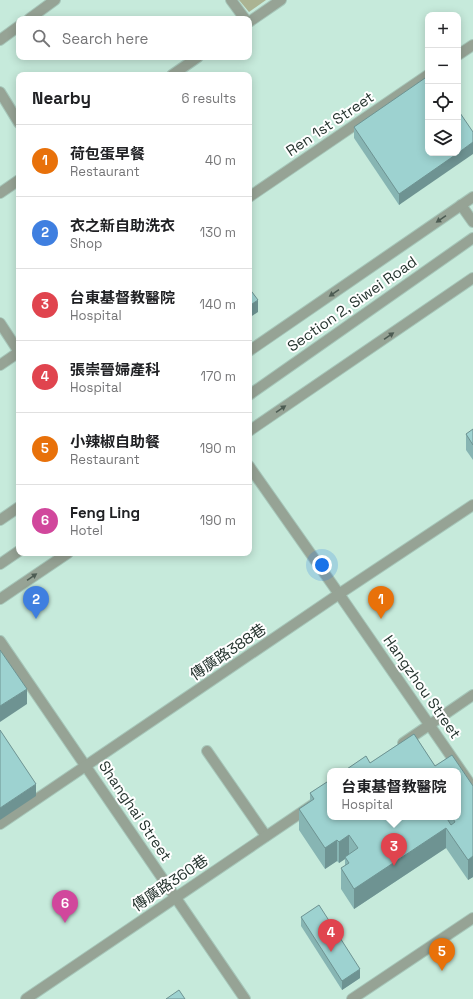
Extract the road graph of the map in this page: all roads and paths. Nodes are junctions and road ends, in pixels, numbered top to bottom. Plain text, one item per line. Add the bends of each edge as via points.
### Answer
1 (55, 0) edge
2 (230, 0) edge
3 (281, 0) edge
4 (33, 16) edge
5 (243, 16) edge
6 (252, 20) edge
7 (16, 28) edge
8 (0, 40) edge
9 (473, 45) edge
10 (461, 53) edge
11 (194, 60) edge
12 (176, 72) edge
13 (425, 77) edge
14 (0, 92) edge
15 (16, 118) edge
16 (16, 182) edge
17 (0, 193) edge
18 (252, 195) edge
19 (473, 197) edge
20 (461, 205) junction
21 (473, 222) edge
22 (473, 238) edge
23 (473, 278) edge
24 (0, 324) edge
25 (16, 348) edge
26 (252, 349) edge
27 (16, 354) edge
28 (0, 365) edge
29 (252, 393) edge
30 (252, 429) edge
31 (252, 470) edge
32 (473, 505) edge
33 (16, 509) edge
34 (0, 520) edge
35 (16, 553) edge
36 (64, 556) edge
37 (0, 564) edge
38 (339, 594) junction
39 (0, 599) edge
40 (0, 641) edge
41 (473, 696) edge
42 (430, 725) junction
43 (393, 750) edge
44 (207, 751) dead end
45 (86, 766) junction
46 (459, 768) edge
47 (461, 770) edge
48 (473, 788) edge
49 (327, 795) edge
50 (0, 824) edge
51 (266, 836) junction
52 (176, 897) junction
53 (473, 918) edge
54 (26, 999) edge
55 (246, 999) edge
56 (352, 999) edge

1 - 4 street
2 - 5 street
3 - 6 street
7 - 8 street
9 - 10 street
11 - 12 street
13 - 18 street, Ren 1st Street
14 - 15 street
16 - 17 street
19 - 20 street, Section 2, Siwei Road
20 - 21 street
20 -> 26 street, Section 2, Siwei Road
22 - 29 street, Section 2, Siwei Road
30 -> 23 street
24 - 25 street
27 - 28 street
31 - 38 street, Hangzhou Street
32 - 38 street, 傳廣路388巷
33 - 34 street
35 - 37 street
39 -> 36 street
38 - 42 street, Hangzhou Street
38 - 45 street, 傳廣路388巷
40 - 45 street, Shanghai Street
41 - 42 street
42 - 43 street
42 - 46 street, Hangzhou Street
44 - 51 street
45 - 50 street, 傳廣路388巷
45 - 52 street, Shanghai Street
47 - 48 street, Hangzhou Street
49 - 51 street, 傳廣路360巷
51 - 52 street, 傳廣路360巷
52 - 54 street, 傳廣路360巷
52 - 55 street, Shanghai Street
53 - 56 street

